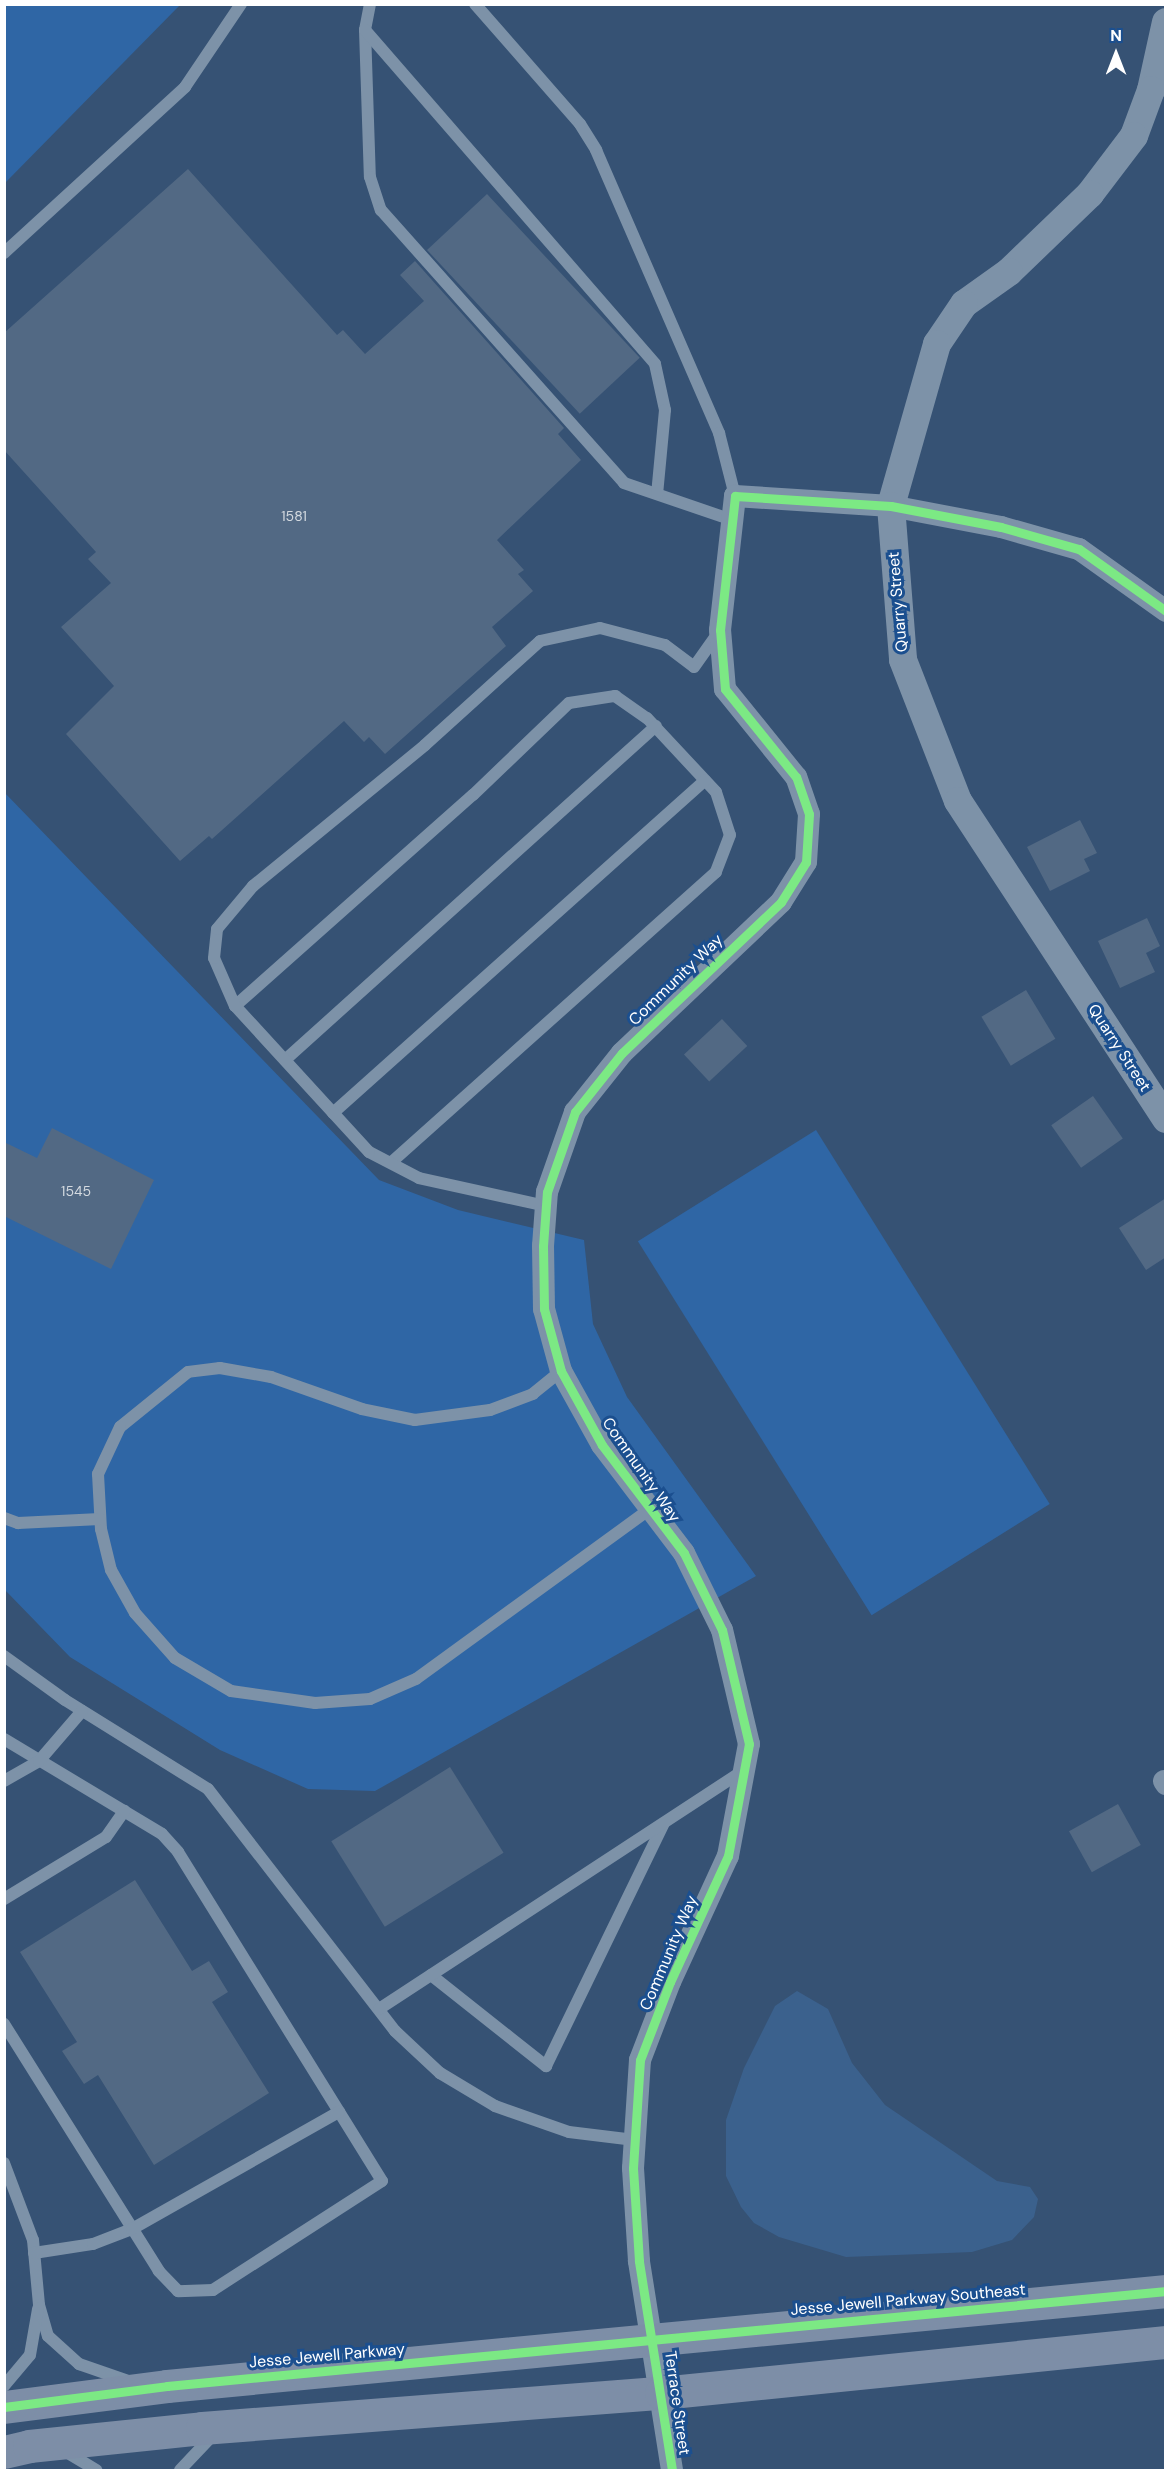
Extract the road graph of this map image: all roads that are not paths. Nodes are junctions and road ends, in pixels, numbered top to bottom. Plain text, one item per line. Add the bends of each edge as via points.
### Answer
1 (241, 4) edge
2 (370, 4) edge
3 (475, 4) edge
4 (1166, 22) edge
5 (365, 30) junction
6 (4, 253) edge
7 (657, 494) junction
8 (735, 496) junction
9 (891, 506) junction
10 (732, 520) junction
11 (1166, 611) edge
12 (720, 630) junction
13 (656, 726) junction
14 (705, 780) junction
15 (235, 1006) junction
16 (285, 1060) junction
17 (333, 1113) junction
18 (1166, 1119) edge
19 (391, 1163) junction
20 (546, 1206) junction
21 (561, 1371) junction
22 (649, 1510) junction
23 (4, 1518) edge
24 (100, 1520) junction
25 (4, 1656) edge
26 (82, 1711) junction
27 (4, 1739) edge
28 (39, 1761) junction
29 (744, 1770) junction
30 (4, 1781) edge
31 (124, 1811) junction
32 (665, 1821) junction
33 (4, 1899) edge
34 (431, 1975) junction
35 (379, 2010) junction
36 (4, 2024) edge
37 (339, 2112) junction
38 (635, 2140) junction
39 (4, 2163) edge
40 (132, 2229) junction
41 (34, 2253) junction
42 (1166, 2291) edge
43 (39, 2305) junction
44 (653, 2340) junction
45 (1166, 2342) edge
46 (4, 2386) edge
47 (149, 2388) junction
48 (661, 2393) junction
49 (4, 2407) edge
50 (221, 2426) junction
51 (52, 2444) junction
52 (4, 2452) edge
53 (96, 2470) edge
54 (180, 2470) edge
55 (672, 2470) edge

1 - 6 lane via 185,87
2 - 5 lane
3 - 8 lane via 580,124 596,150 719,433
4 - 9 street, Quarry Street via 1151,90 1134,136 1090,194 1009,272 964,304 937,344
5 - 7 lane via 655,364 665,410
5 - 7 lane via 370,177 381,210 624,483
7 - 10 lane
8 - 9 street
8 - 10 street, Community Way
9 - 11 street via 1001,527 1079,549
9 - 18 street, Quarry Street via 903,660 958,801
10 - 12 street, Community Way
12 - 15 lane via 694,667 665,645 600,628 540,641 425,745 253,886 217,929 214,958
12 - 20 street, Community Way via 725,689 796,777 809,814 806,862 781,902 622,1053 576,1112
13 - 14 lane
13 - 15 lane via 615,696 569,703 473,795
13 - 16 lane
14 - 17 lane
14 - 19 lane via 716,792 730,835 716,872
15 - 16 lane
16 - 17 lane
17 - 19 lane via 369,1152
19 - 20 lane via 419,1178
20 - 21 street, Community Way via 544,1309
21 - 22 street, Community Way via 602,1445
21 - 24 lane via 533,1394 490,1410 415,1419 362,1409 271,1377 220,1368 188,1372 120,1427 98,1474
22 - 24 lane via 416,1679 370,1699 315,1703 231,1691 175,1658 135,1613 111,1570
22 - 29 street, Community Way via 684,1553 722,1630 749,1744
23 - 24 lane via 18,1522
25 - 26 lane
26 - 28 lane
26 - 35 lane via 208,1789
27 - 28 lane
28 - 30 lane
28 - 31 lane
29 - 32 lane
29 - 38 street, Community Way via 728,1856 670,1982 640,2060
31 - 33 lane via 106,1837
31 - 37 lane via 162,1834 178,1852
32 - 34 lane
32 - 34 lane via 546,2066
34 - 35 lane
35 - 38 lane via 440,2073 495,2106 569,2132
36 - 40 lane
37 - 40 lane
37 - 40 lane via 382,2181 213,2290 178,2291 159,2271
38 - 44 street, Community Way via 639,2261
39 - 41 lane
40 - 41 lane via 93,2244
41 - 43 lane
42 - 44 main road, Jesse Jewell Parkway Southeast
43 - 46 lane via 30,2355
43 - 47 lane via 48,2336 79,2364
44 - 47 main road, Jesse Jewell Parkway
44 - 48 street, Terrace Street
45 - 48 main road
47 - 49 main road, Jesse Jewell Parkway
48 - 50 main road
48 - 55 street, Terrace Street
50 - 51 main road
50 - 54 lane
51 - 52 main road
51 - 53 lane

